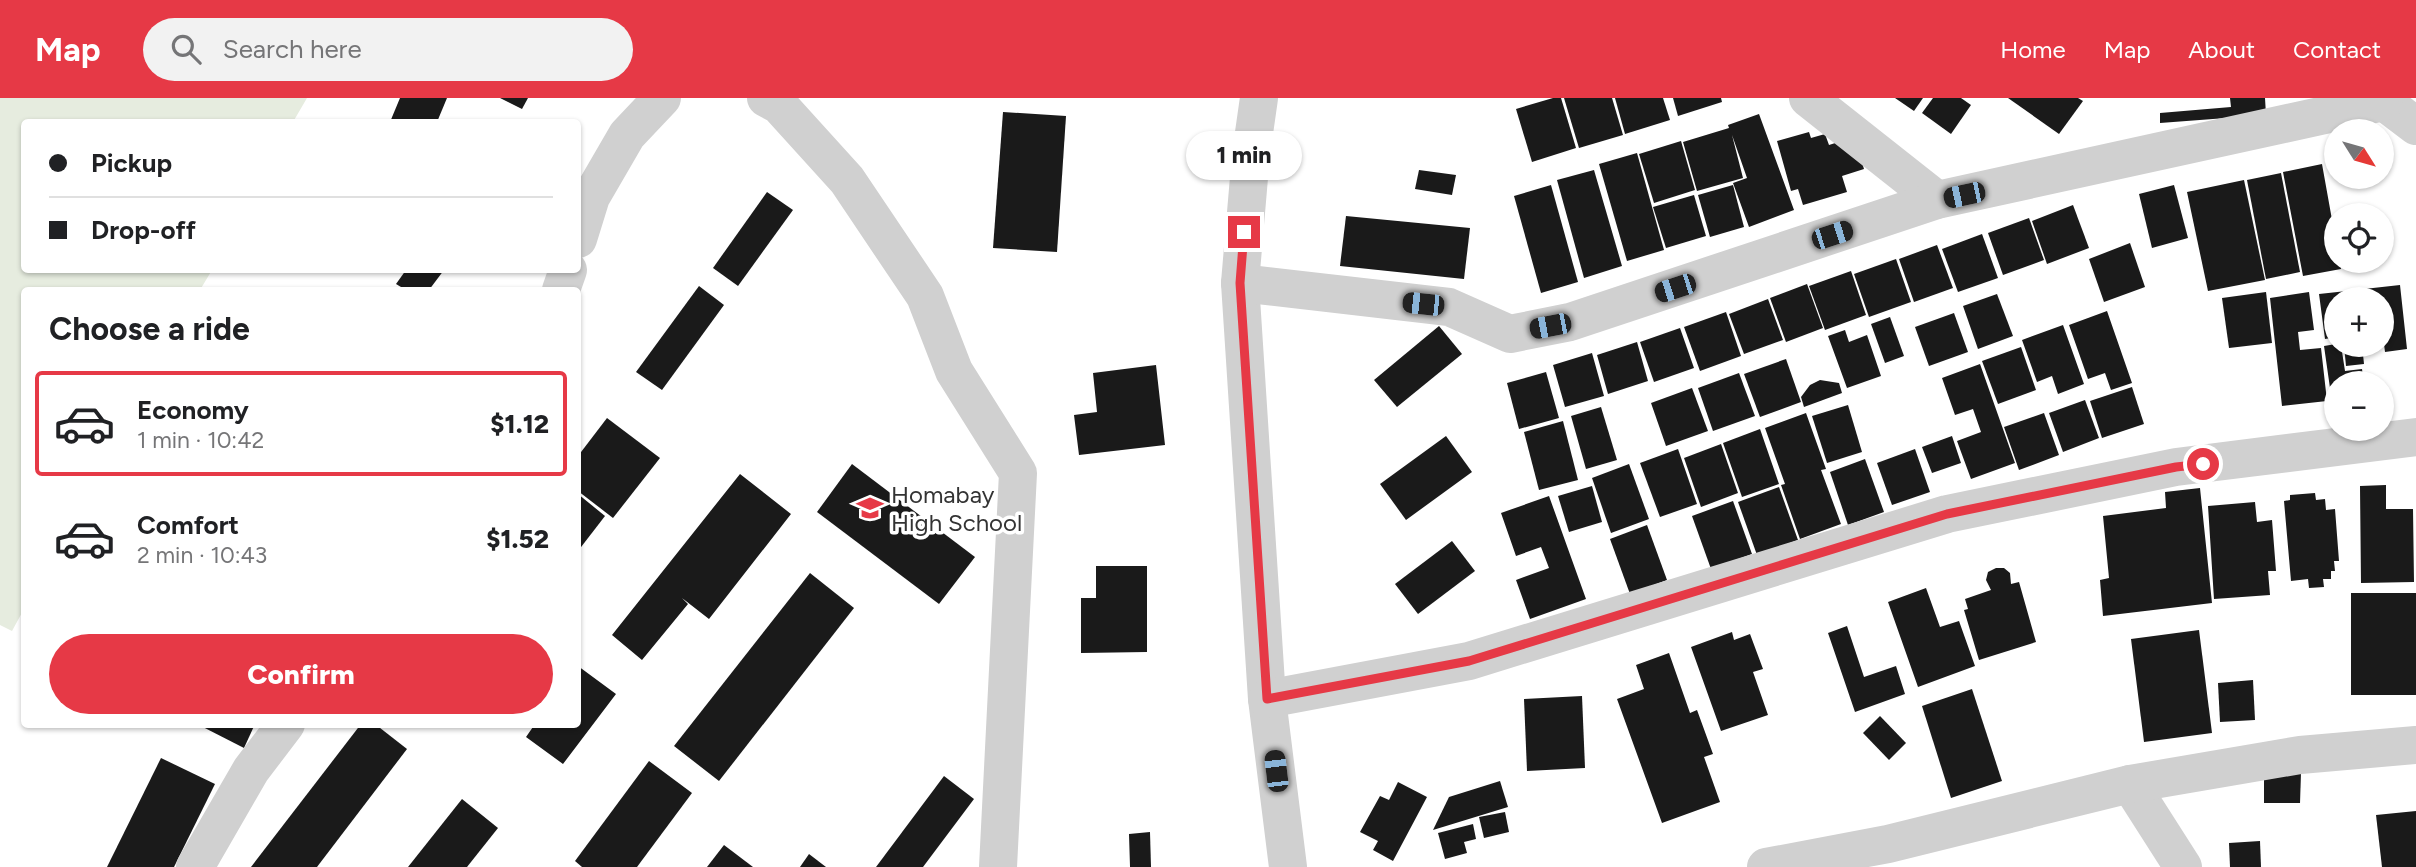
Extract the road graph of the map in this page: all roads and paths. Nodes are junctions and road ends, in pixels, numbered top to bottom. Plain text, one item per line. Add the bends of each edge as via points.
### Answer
1 (662, 98) edge
2 (766, 98) edge
3 (1259, 98) edge
4 (1808, 98) edge
5 (2381, 100) edge
6 (2416, 126) edge
7 (1937, 200) junction
8 (581, 229) edge
9 (1240, 283) junction
10 (2416, 437) edge
11 (1267, 699) junction
12 (283, 728) edge
13 (2416, 745) edge
14 (2130, 784) junction
15 (195, 867) edge
16 (998, 867) edge
17 (1288, 867) edge
18 (1766, 867) edge
19 (2183, 867) edge

1 - 8 street via 627,135 591,197
2 - 16 street via 779,105 847,180 925,296 954,371 1018,473
3 - 9 street
4 - 7 street
5 - 6 street
5 - 7 street
7 - 9 street via 1570,322 1510,334 1449,307
9 - 11 street
10 - 11 street via 2176,467 1947,514 1469,661
11 - 17 street
12 - 15 street via 251,770
13 - 14 street via 2300,755
14 - 18 street via 1888,844
14 - 19 street

